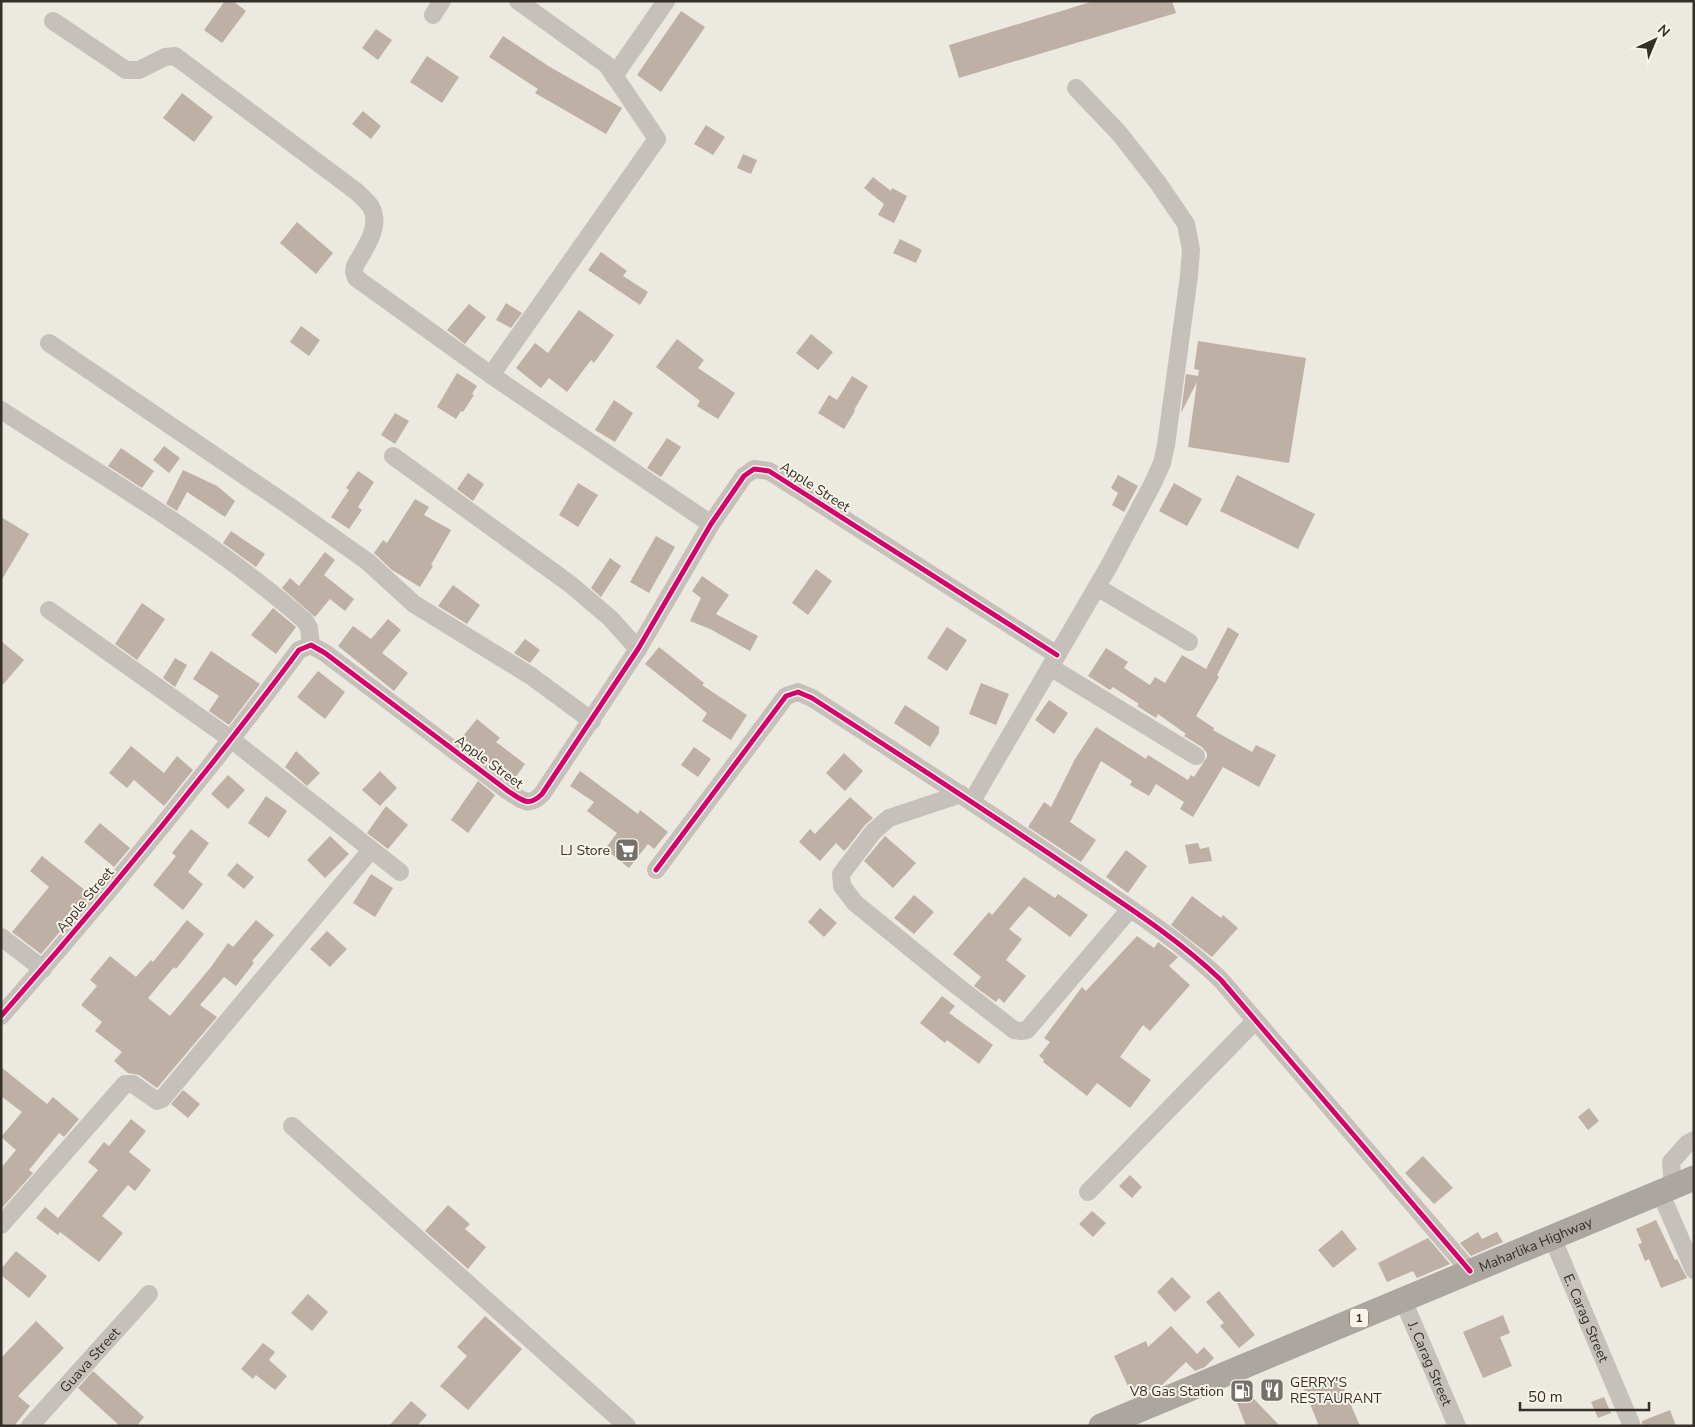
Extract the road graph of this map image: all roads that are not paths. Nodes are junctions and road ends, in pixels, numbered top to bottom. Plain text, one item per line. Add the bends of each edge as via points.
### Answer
1 (518, 1) edge
2 (666, 1) edge
3 (53, 21) dead end
4 (614, 76) junction
5 (1076, 88) dead end
6 (49, 343) dead end
7 (491, 375) junction
8 (1, 410) edge
9 (394, 456) dead end
10 (711, 524) junction
11 (1097, 587) junction
12 (49, 610) dead end
13 (1189, 642) dead end
14 (312, 645) junction
15 (638, 649) junction
16 (1053, 661) junction
17 (592, 721) junction
18 (232, 740) junction
19 (1196, 756) dead end
20 (966, 797) junction
21 (372, 850) junction
22 (656, 870) dead end
23 (400, 872) dead end
24 (1130, 909) junction
25 (1, 937) edge
26 (43, 969) junction
27 (1, 1016) edge
28 (1255, 1021) junction
29 (292, 1126) dead end
30 (1694, 1140) edge
31 (1670, 1188) edge
32 (1088, 1192) dead end
33 (1, 1225) edge
34 (1552, 1236) junction
35 (1694, 1270) edge
36 (1470, 1271) junction
37 (149, 1294) dead end
38 (1403, 1300) junction
39 (30, 1426) edge
40 (627, 1426) edge
41 (1101, 1426) edge
42 (1457, 1426) edge
43 (1632, 1426) edge

1 - 4 street via 607,65
2 - 4 street
3 - 7 street via 126,70 139,70 174,56 357,192 370,206 375,221 355,266 356,278
4 - 7 street via 657,139
5 - 11 street via 1119,133 1158,182 1186,224 1191,250 1162,462
6 - 17 street via 368,562 414,604 512,663
7 - 10 street
8 - 14 street via 244,571 305,622
9 - 15 street via 570,584 610,618
10 - 15 street, Apple Street
10 - 16 street, Apple Street via 748,472 754,469 769,471
11 - 13 street
11 - 16 street
12 - 18 street
14 - 17 street, Apple Street via 524,802 531,802 542,794
14 - 18 street, Apple Street via 299,650
15 - 17 street, Apple Street
16 - 19 street
16 - 20 street
18 - 21 street
18 - 26 street, Apple Street
20 - 22 street via 812,698 793,693 777,707
20 - 24 street
20 - 24 street via 889,818 873,832 841,874 842,886 856,903 1014,1030 1027,1030
21 - 23 street
21 - 33 street via 162,1099 157,1101 133,1084 124,1084
24 - 28 street via 1202,962
25 - 26 street
26 - 27 street, Apple Street
28 - 32 street
28 - 36 street
29 - 40 street
30 - 31 street via 1671,1162
31 - 34 highway, Maharlika Highway / 1
31 - 35 street
34 - 36 highway, Maharlika Highway / 1
34 - 43 street, E. Carag Street
36 - 38 highway, Maharlika Highway / 1
37 - 39 street, Guava Street
38 - 41 highway, Maharlika Highway / 1
38 - 42 street, J. Carag Street

